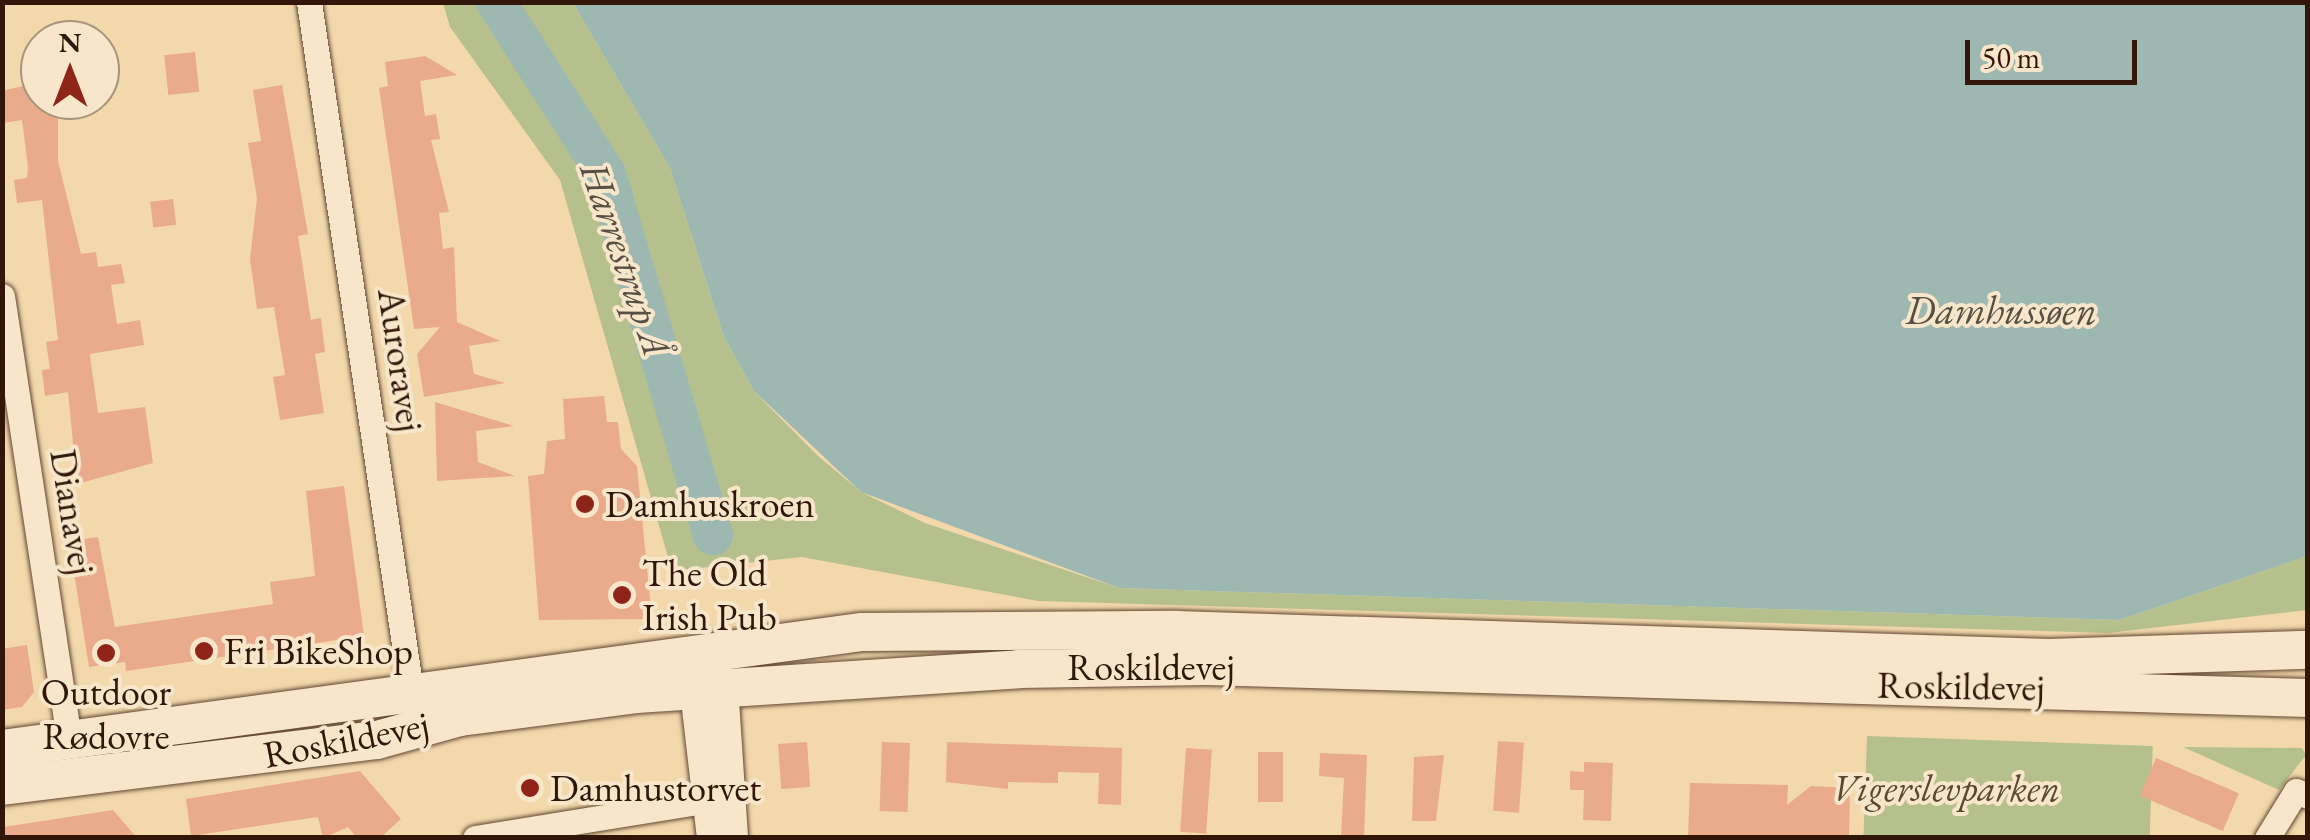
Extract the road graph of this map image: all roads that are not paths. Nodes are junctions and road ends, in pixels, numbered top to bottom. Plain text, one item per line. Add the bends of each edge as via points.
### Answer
1 (309, 2) edge
2 (2, 296) edge
3 (2308, 650) edge
4 (703, 675) junction
5 (2308, 676) edge
6 (2076, 687) junction
7 (410, 690) junction
8 (2308, 698) edge
9 (418, 729) junction
10 (69, 739) junction
11 (2, 749) edge
12 (2, 786) edge
13 (2308, 796) edge
14 (704, 801) junction
15 (475, 838) edge
16 (714, 838) edge
17 (732, 838) edge
18 (2267, 838) edge

1 - 7 street, Auroravej
2 - 10 street, Dianavej
3 - 4 main road, Roskildevej via 2049,658 1032,628 806,636
4 - 6 main road, Roskildevej via 1207,666
4 - 7 main road, Roskildevej
4 - 9 main road, Roskildevej
4 - 14 street
4 - 17 street
5 - 6 main road
6 - 8 main road, Roskildevej
7 - 9 street, Auroravej
7 - 10 main road, Roskildevej
9 - 12 main road, Roskildevej
10 - 11 main road, Roskildevej
13 - 18 street via 2296,790
14 - 15 street
14 - 16 street

